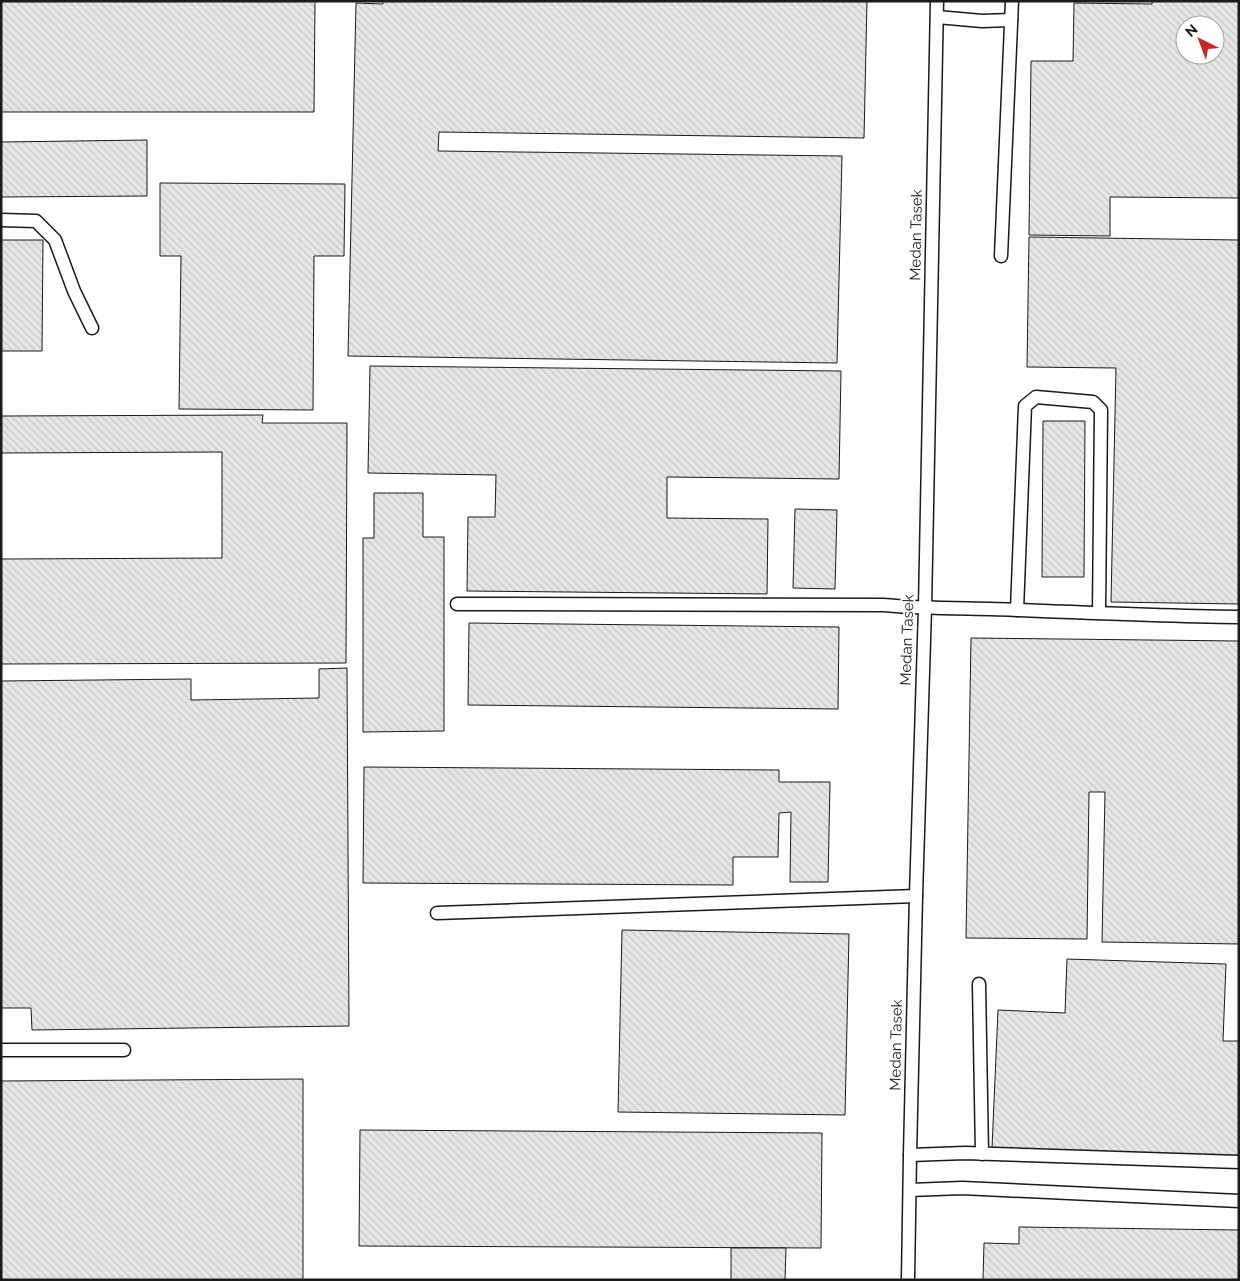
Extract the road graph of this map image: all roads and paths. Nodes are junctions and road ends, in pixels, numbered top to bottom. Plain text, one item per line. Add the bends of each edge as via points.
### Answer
1 (937, 1) edge
2 (1012, 1) edge
3 (937, 17) junction
4 (1011, 20) junction
5 (1, 220) edge
6 (1000, 256) dead end
7 (92, 328) dead end
8 (457, 604) dead end
9 (925, 608) junction
10 (1017, 610) junction
11 (1099, 613) junction
12 (1239, 617) edge
13 (916, 896) junction
14 (437, 913) dead end
15 (979, 984) dead end
16 (1, 1050) edge
17 (124, 1050) dead end
18 (982, 1154) junction
19 (910, 1155) junction
20 (1239, 1162) edge
21 (910, 1190) junction
22 (1239, 1201) edge
23 (908, 1280) edge

1 - 3 lane, Medan Tasek
2 - 4 lane
3 - 4 lane
3 - 9 lane, Medan Tasek
4 - 6 lane
5 - 7 lane via 36,221 56,240 74,291
8 - 9 lane via 883,605
9 - 10 lane
9 - 13 lane, Medan Tasek
10 - 11 lane
10 - 11 lane via 1025,406 1036,397 1093,402 1101,410
11 - 12 lane
13 - 14 lane
13 - 19 lane, Medan Tasek
15 - 18 lane
16 - 17 lane
18 - 19 lane
18 - 20 lane
19 - 21 lane, Medan Tasek
21 - 22 lane via 962,1188
21 - 23 lane, Medan Tasek

